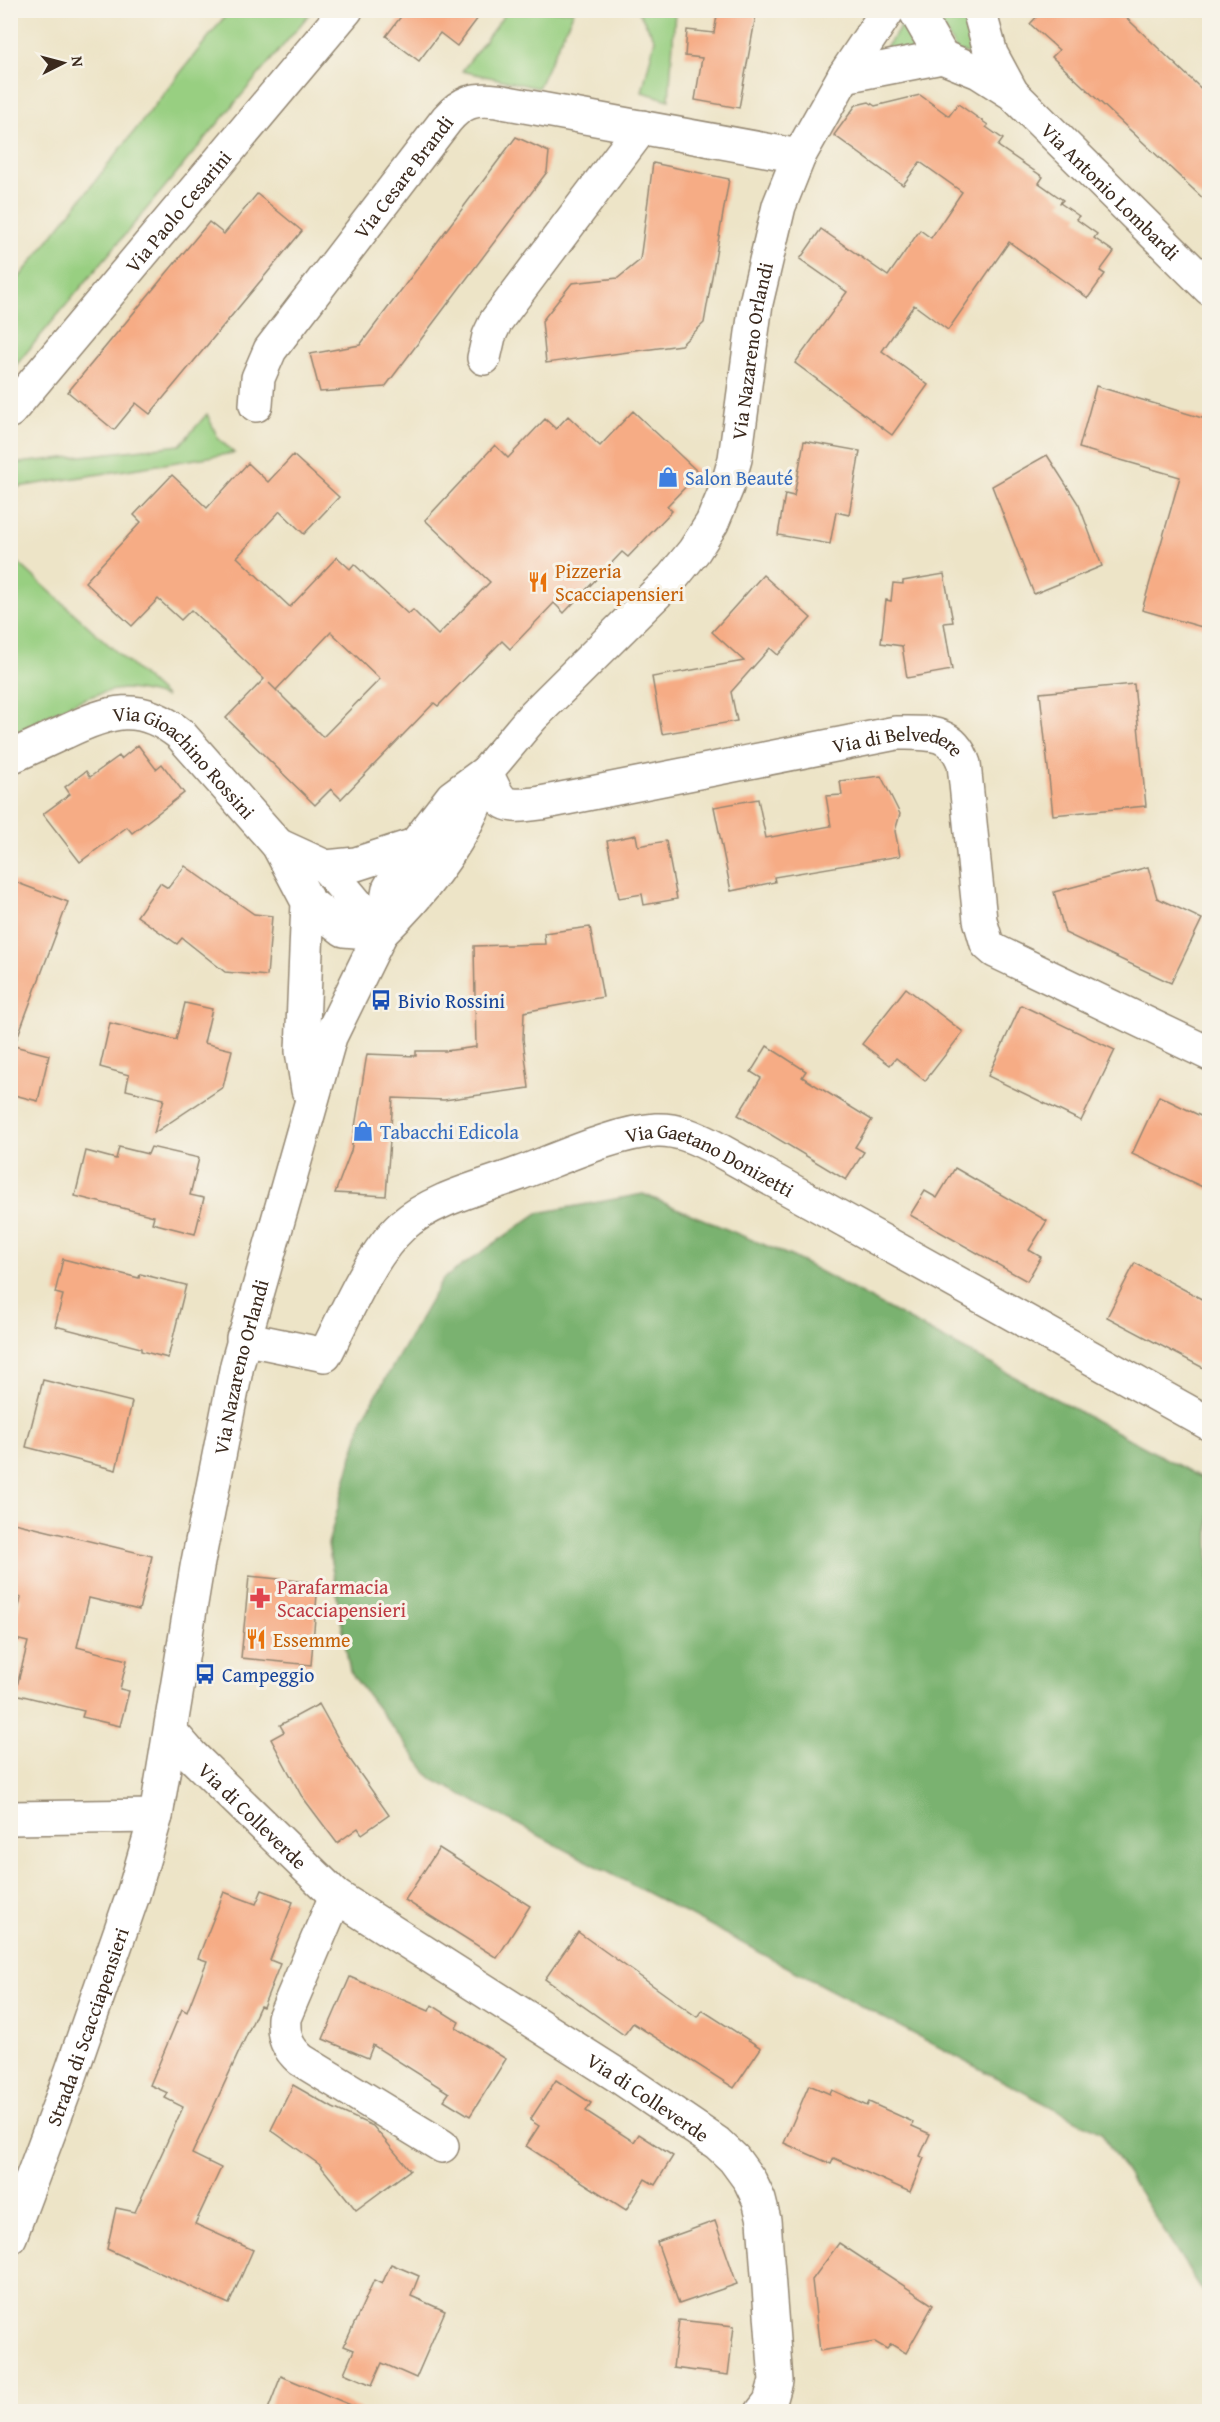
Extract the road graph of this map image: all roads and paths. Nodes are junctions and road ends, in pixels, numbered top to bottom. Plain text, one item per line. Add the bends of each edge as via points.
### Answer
1 (346, 10) edge
2 (888, 10) edge
3 (915, 10) edge
4 (979, 10) edge
5 (942, 57) junction
6 (844, 76) junction
7 (1012, 93) junction
8 (642, 127) junction
9 (799, 156) junction
10 (1209, 289) edge
11 (484, 358) dead end
12 (255, 405) dead end
13 (10, 411) edge
14 (10, 757) edge
15 (486, 772) junction
16 (278, 845) junction
17 (415, 845) junction
18 (326, 867) junction
19 (308, 902) junction
20 (381, 933) junction
21 (1209, 1054) edge
22 (310, 1103) junction
23 (243, 1338) junction
24 (1209, 1424) edge
25 (171, 1732) junction
26 (156, 1816) junction
27 (10, 1818) edge
28 (336, 1896) junction
29 (442, 2146) dead end
30 (10, 2237) edge
31 (762, 2412) edge

1 - 13 street, Via Paolo Cesarini
2 - 6 street, Via Nazareno Orlandi
3 - 5 street
4 - 7 street, Via Antonio Lombardi via 992,54
5 - 6 street
5 - 7 street, Via Antonio Lombardi via 979,72
6 - 9 street, Via Nazareno Orlandi
7 - 10 street, Via Antonio Lombardi
8 - 9 street, Via Cesare Brandi
8 - 11 street via 496,321
8 - 12 street, Via Cesare Brandi via 488,99 471,100 458,107 270,350 258,378
9 - 15 street, Via Nazareno Orlandi via 779,206 763,268 736,452 712,523 672,578 549,699
14 - 16 street, Via Gioachino Rossini via 96,717 130,711 146,715 180,734
15 - 17 street, Via Nazareno Orlandi via 452,797
15 - 20 street, Via Nazareno Orlandi via 473,810 458,837 409,905
15 - 21 street, Via di Belvedere via 501,801 516,806 896,733 946,738 960,752 964,764 980,920 987,944 994,951
16 - 18 street, Via Gioachino Rossini
16 - 19 street, Via Gioachino Rossini
17 - 18 street via 356,864
17 - 20 street, Via Nazareno Orlandi via 389,889
18 - 20 street, Via Gioachino Rossini
19 - 20 street, Via Gioachino Rossini via 344,930
19 - 22 street via 302,1051
20 - 22 street, Via Nazareno Orlandi via 330,1037
22 - 23 street, Via Nazareno Orlandi
23 - 24 street, Via Gaetano Donizetti via 325,1355 376,1259 396,1232 411,1220 450,1199 589,1147 636,1133 673,1130 712,1146
23 - 25 street, Via Nazareno Orlandi via 197,1567
25 - 26 street, Via Nazareno Orlandi
25 - 28 street, Via di Colleverde
26 - 27 street
26 - 30 street, Strada di Scacciapensieri via 133,1894
28 - 29 street via 284,2018 287,2046 301,2060
28 - 31 street, Via di Colleverde via 620,2077 717,2143 734,2159 759,2200 765,2228 776,2381 770,2402

